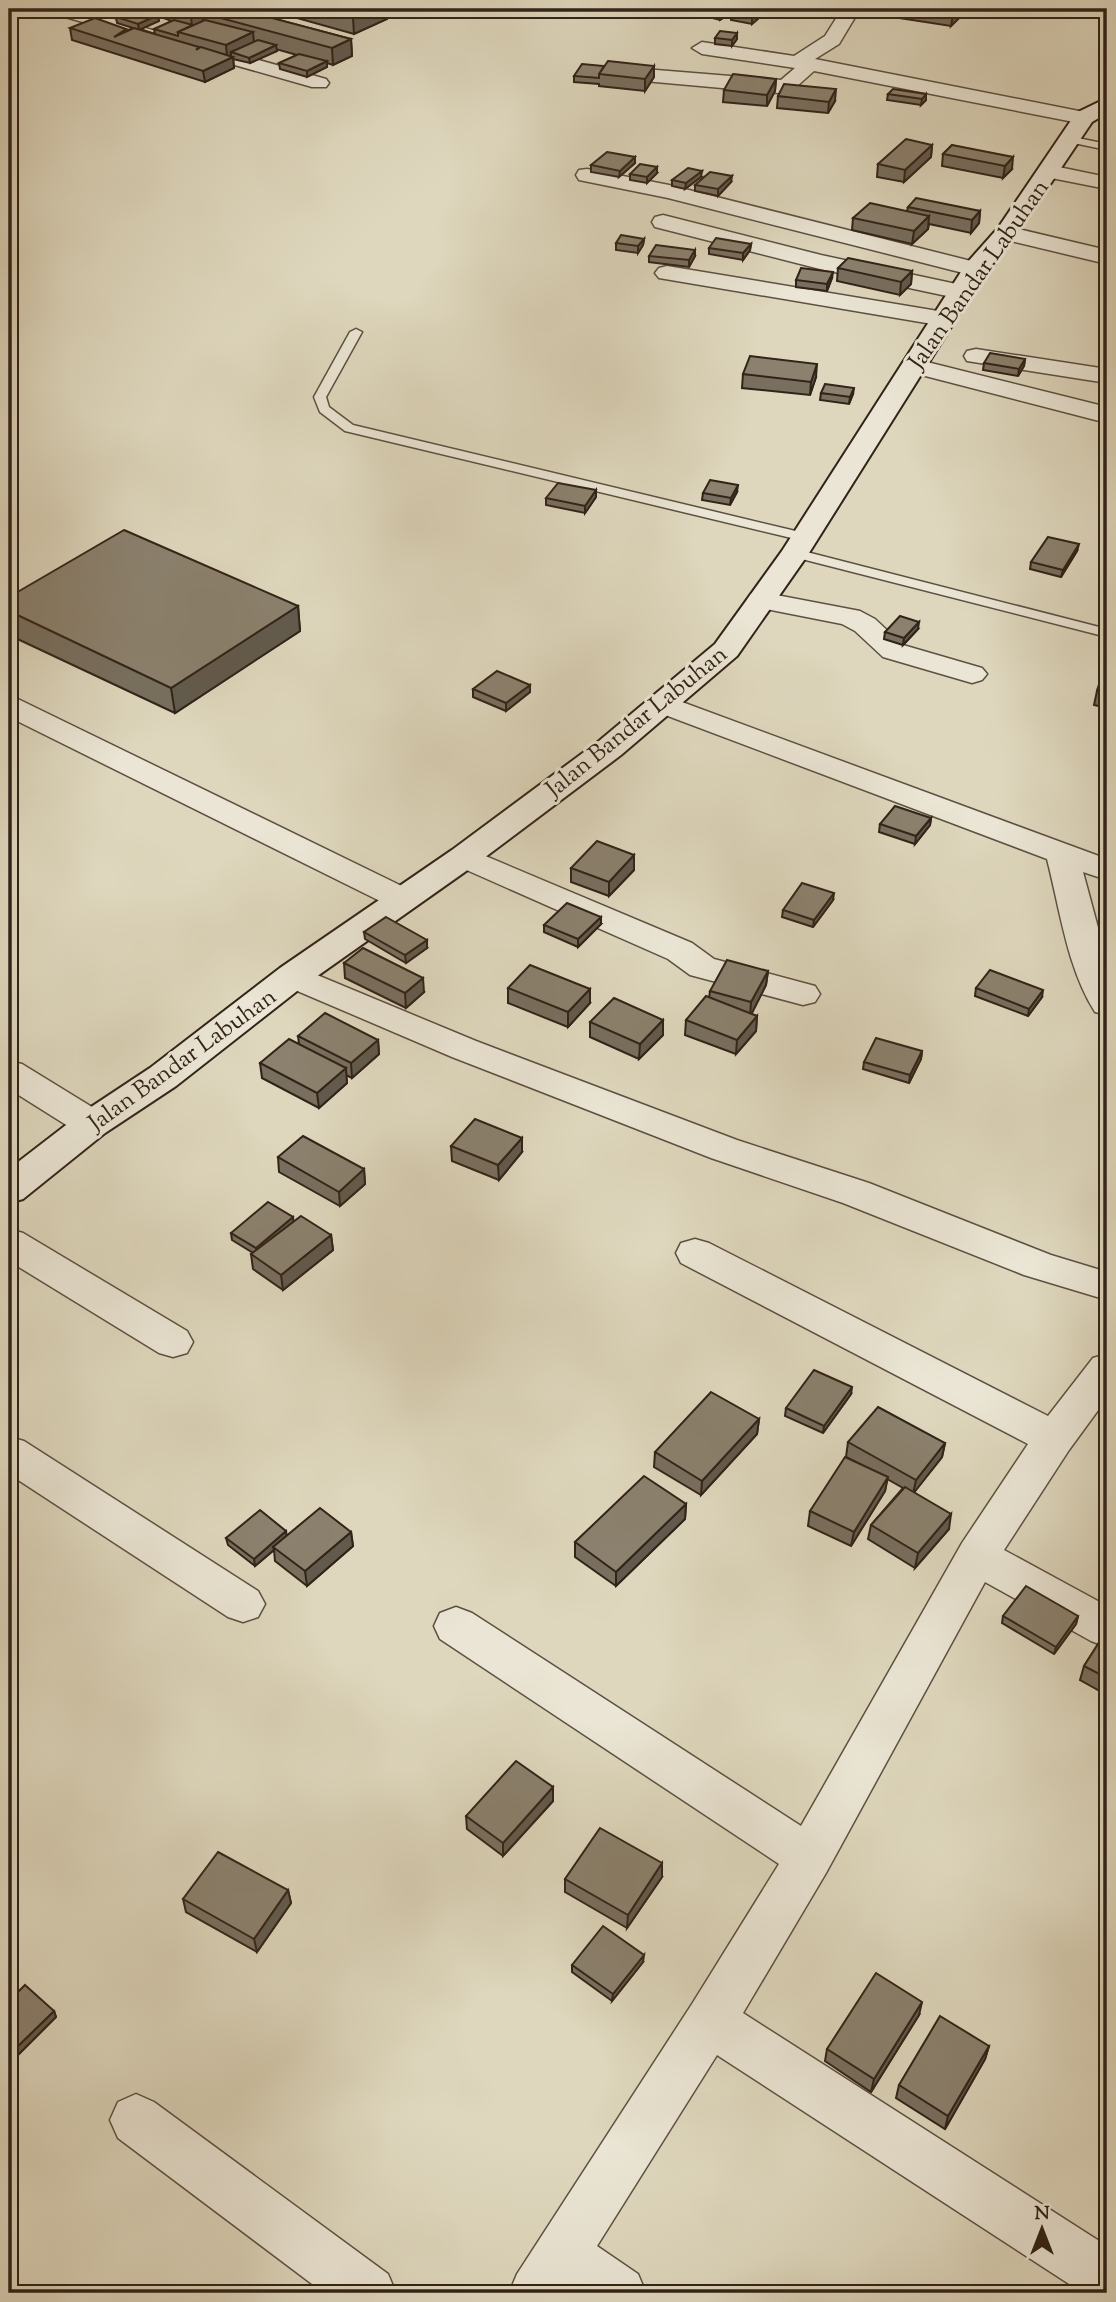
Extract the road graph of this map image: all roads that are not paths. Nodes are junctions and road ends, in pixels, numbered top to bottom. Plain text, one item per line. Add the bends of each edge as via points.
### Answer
1 (58, 9) edge
2 (851, 9) edge
3 (702, 48) dead end
4 (804, 63) junction
5 (644, 75) edge
6 (319, 83) dead end
7 (1087, 120) edge
8 (1107, 147) edge
9 (1049, 172) junction
10 (587, 175) dead end
11 (1107, 183) edge
12 (663, 222) dead end
13 (1006, 233) junction
14 (1107, 257) edge
15 (667, 273) dead end
16 (968, 280) junction
17 (944, 319) junction
18 (356, 332) dead end
19 (920, 357) junction
20 (1107, 376) edge
21 (1107, 415) edge
22 (799, 545) junction
23 (761, 600) junction
24 (1107, 633) edge
25 (972, 674) dead end
26 (663, 704) junction
27 (9, 706) edge
28 (1062, 854) junction
29 (464, 856) junction
30 (1107, 870) edge
31 (402, 899) junction
32 (293, 976) junction
33 (803, 994) dead end
34 (1107, 1004) edge
35 (9, 1073) edge
36 (93, 1124) junction
37 (9, 1189) edge
38 (9, 1243) edge
39 (695, 1252) dead end
40 (1107, 1286) edge
41 (173, 1342) dead end
42 (1107, 1369) edge
43 (1054, 1438) junction
44 (9, 1453) edge
45 (977, 1556) junction
46 (243, 1604) dead end
47 (456, 1626) dead end
48 (1107, 1628) edge
49 (809, 1857) junction
50 (710, 2021) junction
51 (136, 2120) dead end
52 (548, 2274) edge
53 (1107, 2277) edge
54 (369, 2293) edge
55 (619, 2293) edge

1 - 6 street
2 - 4 street via 832,40
3 - 4 street
4 - 5 street via 788,84 778,87
4 - 7 street
7 - 8 lane
7 - 9 main road, Jalan Bandar Labuhan
9 - 11 street
9 - 13 main road, Jalan Bandar Labuhan
10 - 16 street via 669,192
12 - 16 street via 820,262
13 - 14 street
13 - 16 main road, Jalan Bandar Labuhan
15 - 17 street
16 - 17 main road, Jalan Bandar Labuhan
17 - 19 main road, Jalan Bandar Labuhan
18 - 22 lane via 320,397 324,409 349,428
19 - 20 street
19 - 21 street
19 - 22 main road, Jalan Bandar Labuhan
22 - 23 main road, Jalan Bandar Labuhan
22 - 24 lane
23 - 25 street via 850,617 893,651
23 - 26 main road, Jalan Bandar Labuhan via 726,650
26 - 28 street
26 - 29 main road, Jalan Bandar Labuhan
27 - 31 street
28 - 30 street
28 - 34 street via 1088,956
29 - 31 main road, Jalan Bandar Labuhan
29 - 33 street via 680,951 702,967
31 - 32 main road, Jalan Bandar Labuhan
32 - 36 main road, Jalan Bandar Labuhan via 163,1077
32 - 40 street via 464,1049 711,1144 856,1193 1038,1265
35 - 36 street
36 - 37 main road, Jalan Bandar Labuhan
38 - 41 street
39 - 43 street
42 - 43 street
43 - 45 street
44 - 46 street
45 - 48 street
45 - 49 street
47 - 49 street
49 - 50 street
50 - 52 street
50 - 53 street
51 - 54 street
52 - 55 street

